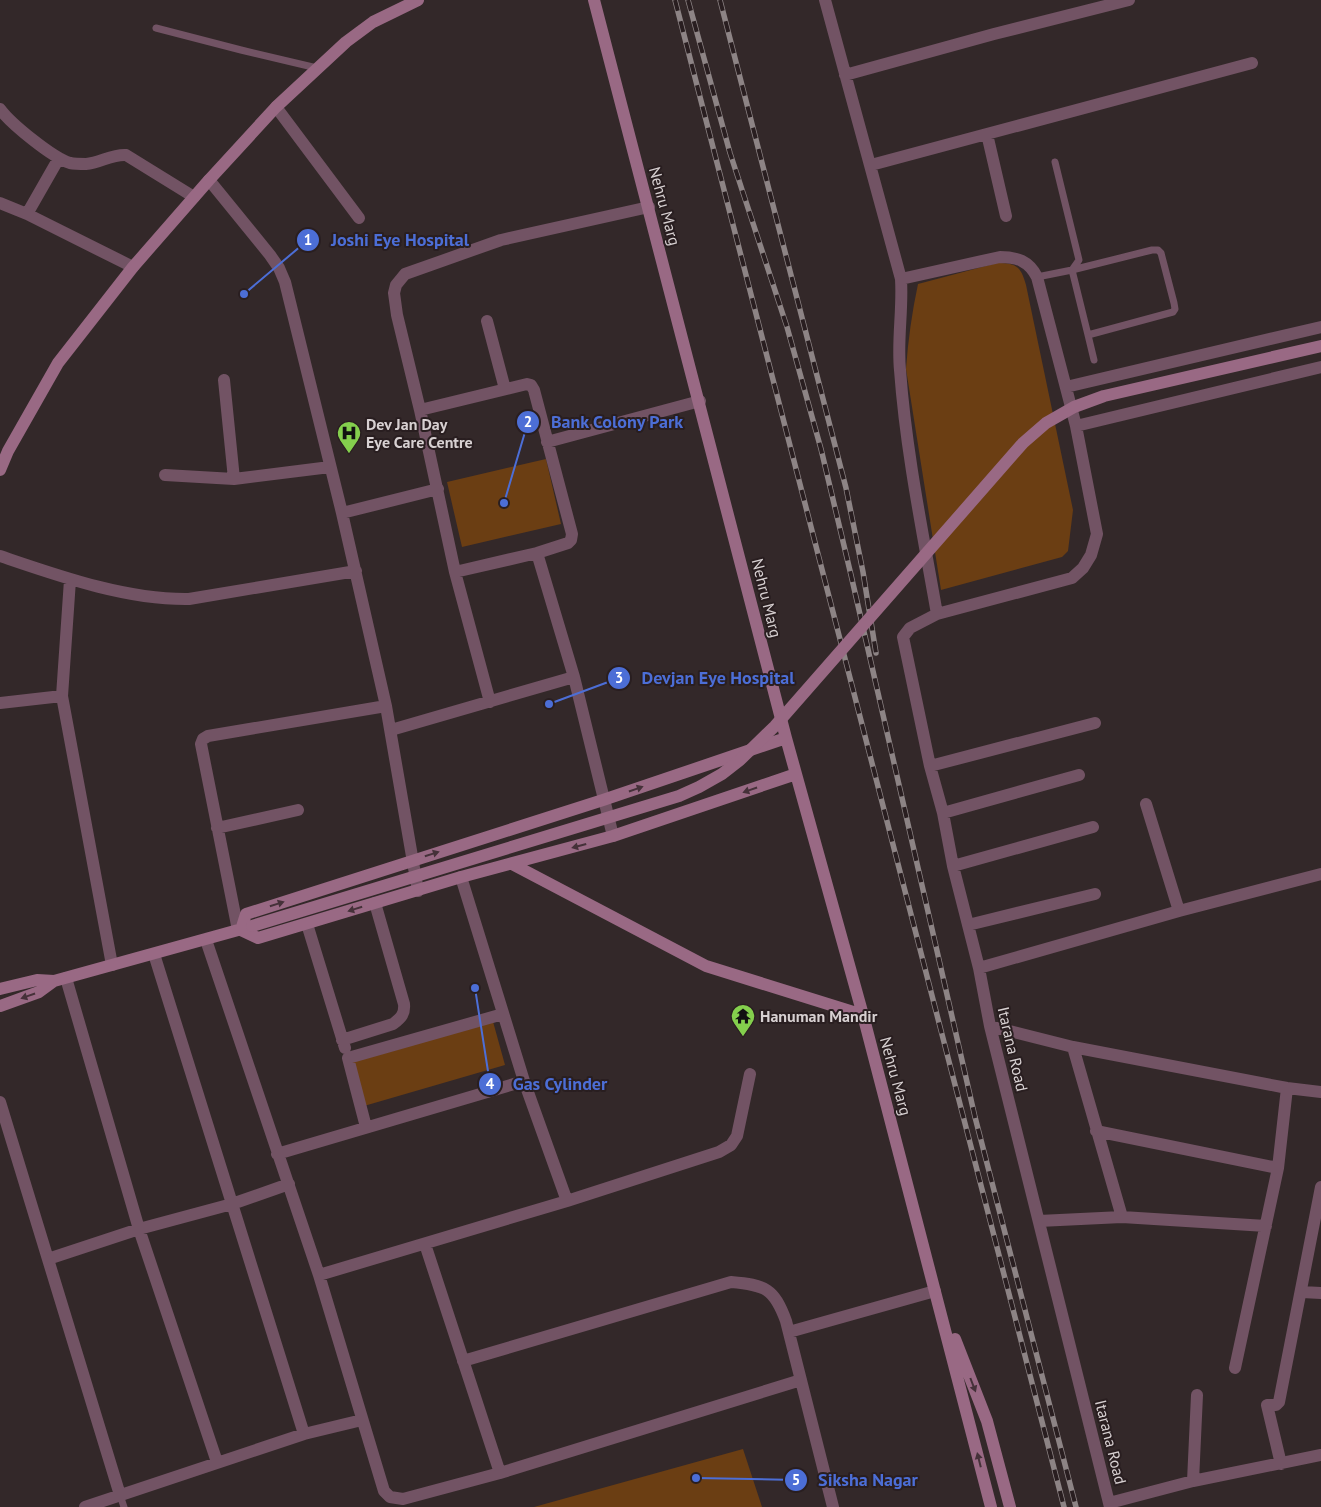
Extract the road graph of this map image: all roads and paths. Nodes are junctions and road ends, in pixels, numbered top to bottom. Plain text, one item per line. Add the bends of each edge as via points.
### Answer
1 (418, 0) edge
2 (594, 0) edge
3 (825, 0) edge
4 (1129, 0) edge
5 (156, 28) dead end
6 (1252, 63) dead end
7 (317, 68) junction
8 (845, 75) junction
9 (276, 107) junction
10 (0, 110) edge
11 (987, 134) junction
12 (59, 158) junction
13 (1055, 162) dead end
14 (871, 165) junction
15 (209, 180) junction
16 (194, 197) junction
17 (0, 203) edge
18 (649, 207) junction
19 (27, 214) junction
20 (1006, 216) dead end
21 (359, 218) dead end
22 (133, 267) junction
23 (1072, 270) junction
24 (1037, 277) junction
25 (900, 280) junction
26 (487, 321) dead end
27 (1321, 327) edge
28 (1088, 335) junction
29 (1321, 346) edge
30 (1094, 360) dead end
31 (1321, 367) edge
32 (224, 380) dead end
33 (1066, 387) junction
34 (505, 389) junction
35 (700, 401) junction
36 (420, 410) junction
37 (1076, 426) junction
38 (547, 442) junction
39 (330, 467) junction
40 (0, 470) edge
41 (165, 475) dead end
42 (234, 479) junction
43 (438, 489) junction
44 (342, 513) junction
45 (536, 553) junction
46 (0, 556) edge
47 (356, 571) junction
48 (456, 572) junction
49 (70, 580) junction
50 (937, 614) junction
51 (574, 677) junction
52 (62, 696) junction
53 (490, 702) junction
54 (0, 703) edge
55 (386, 706) junction
56 (1095, 723) dead end
57 (391, 730) junction
58 (786, 738) junction
59 (930, 766) junction
60 (796, 774) junction
61 (1079, 776) dead end
62 (603, 800) junction
63 (1146, 804) dead end
64 (298, 810) dead end
65 (943, 813) junction
66 (1093, 827) dead end
67 (217, 828) junction
68 (612, 836) junction
69 (412, 860) junction
70 (512, 864) junction
71 (953, 866) junction
72 (1321, 874) edge
73 (461, 878) junction
74 (418, 891) junction
75 (1095, 894) dead end
76 (374, 904) junction
77 (1180, 911) junction
78 (307, 924) junction
79 (968, 925) junction
80 (243, 929) junction
81 (206, 940) junction
82 (154, 954) junction
83 (112, 965) junction
84 (979, 968) junction
85 (66, 978) junction
86 (54, 982) junction
87 (0, 989) edge
88 (0, 1006) edge
89 (504, 1014) junction
90 (863, 1015) junction
91 (990, 1026) junction
92 (342, 1040) junction
93 (1073, 1047) junction
94 (348, 1058) junction
95 (750, 1074) dead end
96 (524, 1081) junction
97 (1287, 1088) junction
98 (1321, 1092) edge
99 (0, 1102) edge
100 (366, 1126) junction
101 (1096, 1131) junction
102 (277, 1154) junction
103 (1278, 1168) junction
104 (289, 1184) junction
105 (1321, 1187) edge
106 (566, 1201) junction
107 (232, 1204) junction
108 (1122, 1217) junction
109 (1039, 1221) junction
110 (1266, 1226) junction
111 (139, 1228) junction
112 (424, 1244) junction
113 (48, 1259) junction
114 (319, 1275) junction
115 (936, 1290) junction
116 (1302, 1292) junction
117 (1321, 1293) edge
118 (789, 1332) junction
119 (463, 1361) junction
120 (1235, 1368) dead end
121 (801, 1380) junction
122 (1197, 1395) dead end
123 (362, 1420) junction
124 (304, 1434) junction
125 (1321, 1454) edge
126 (217, 1462) junction
127 (1281, 1464) junction
128 (500, 1473) junction
129 (1193, 1481) junction
130 (122, 1501) edge
131 (1110, 1505) edge
132 (85, 1507) edge
133 (834, 1507) edge
134 (991, 1507) edge
135 (1010, 1507) edge

1 - 7 street via 373,22
2 - 18 street, Nehru Marg
3 - 8 street
4 - 8 street
5 - 7 lane
6 - 11 street
7 - 9 street
8 - 14 street
9 - 15 street
9 - 21 street
10 - 12 street
11 - 14 street
11 - 20 street
12 - 16 street via 86,164 116,154 126,155
12 - 19 street
13 - 23 lane via 1079,256
14 - 25 street
15 - 16 street
15 - 39 street via 270,255 285,282
16 - 22 street
17 - 19 street
18 - 35 street, Nehru Marg
18 - 36 street via 501,240 405,274 394,293
19 - 22 street
22 - 40 street via 58,363
23 - 24 lane
23 - 28 lane
23 - 28 lane via 1158,250 1174,303 1175,309 1168,315
24 - 25 street via 1032,267 1015,257 1000,257
24 - 33 street
25 - 50 street via 900,369 907,433
26 - 34 street
27 - 33 street
28 - 30 lane
29 - 80 street, bridge via 1104,396 1074,407 1046,423 1023,443 775,726 740,760 700,787 627,813
31 - 37 street
32 - 42 street
33 - 37 street
34 - 36 street
34 - 38 street via 531,385
35 - 38 street
35 - 58 street, Nehru Marg
36 - 43 street
37 - 50 street via 1097,534 1083,568 1072,578
38 - 45 street via 572,534 571,540
39 - 42 street
39 - 44 street
41 - 42 street
43 - 44 street
43 - 48 street
44 - 47 street
45 - 48 street
45 - 51 street
46 - 49 street
47 - 49 street via 189,599 142,595
47 - 55 street
48 - 53 street
49 - 52 street
50 - 59 street, Itarana Road via 910,628 903,637
51 - 53 street
51 - 62 street
52 - 54 street
52 - 83 street
53 - 57 street
55 - 57 street
55 - 67 street via 203,739 201,744
56 - 59 street
57 - 69 street
58 - 60 street, Nehru Marg
62 -> 58 street
59 - 65 street, Itarana Road
60 -> 68 street
60 - 90 street, Nehru Marg
61 - 65 street
62 - 68 street
69 -> 62 street
63 - 77 street
64 - 67 street
65 - 71 street, Itarana Road
66 - 71 street
67 - 80 street
68 -> 70 street
69 - 74 street
80 -> 69 street via 246,914
70 - 73 street
70 - 90 street via 706,966
71 - 79 street, Itarana Road
72 - 77 street
73 - 74 street
73 - 89 street
74 - 76 street
75 - 79 street
76 -> 78 street
76 - 92 street via 404,1012 394,1024
77 - 84 street
78 - 80 street via 258,938
78 - 92 street
79 - 84 street, Itarana Road
80 - 81 street
81 - 82 street
81 - 102 street
82 - 83 street
82 - 107 street
83 - 85 street
84 - 91 street, Itarana Road
85 - 86 street
85 - 111 street
86 - 87 street via 37,980
86 -> 88 street via 39,992
89 - 94 street
89 - 96 street
90 - 115 street, Nehru Marg
91 - 93 street
91 - 109 street, Itarana Road
92 - 94 street
93 - 97 street
93 - 101 street
94 - 100 street
95 - 106 street via 737,1136 731,1145 719,1152
96 - 100 street
96 - 106 street
97 - 98 street
97 - 103 street
99 - 113 street
100 - 102 street
101 - 103 street
101 - 108 street
102 - 104 street
103 - 110 street
104 - 107 street
104 - 114 street
105 - 116 street
106 - 112 street
107 - 111 street
107 - 124 street
108 - 109 street
108 - 110 street
109 - 131 street, Itarana Road
110 - 120 street
111 - 113 street
111 - 126 street
112 - 114 street
112 - 119 street
113 - 130 street
114 - 123 street
115 - 118 street
134 -> 115 street, Nehru Marg
115 -> 135 street, Nehru Marg via 987,1421
116 - 117 street
116 - 127 street via 1279,1402 1267,1405
118 - 119 street via 781,1306 770,1292 762,1286 732,1282
118 - 121 street
119 - 128 street
121 - 128 street
121 - 133 street
122 - 129 street
123 - 124 street
123 - 128 street via 384,1491 390,1497 403,1499
124 - 126 street
125 - 127 street
126 - 130 street
127 - 129 street
129 - 131 street
130 - 132 street

